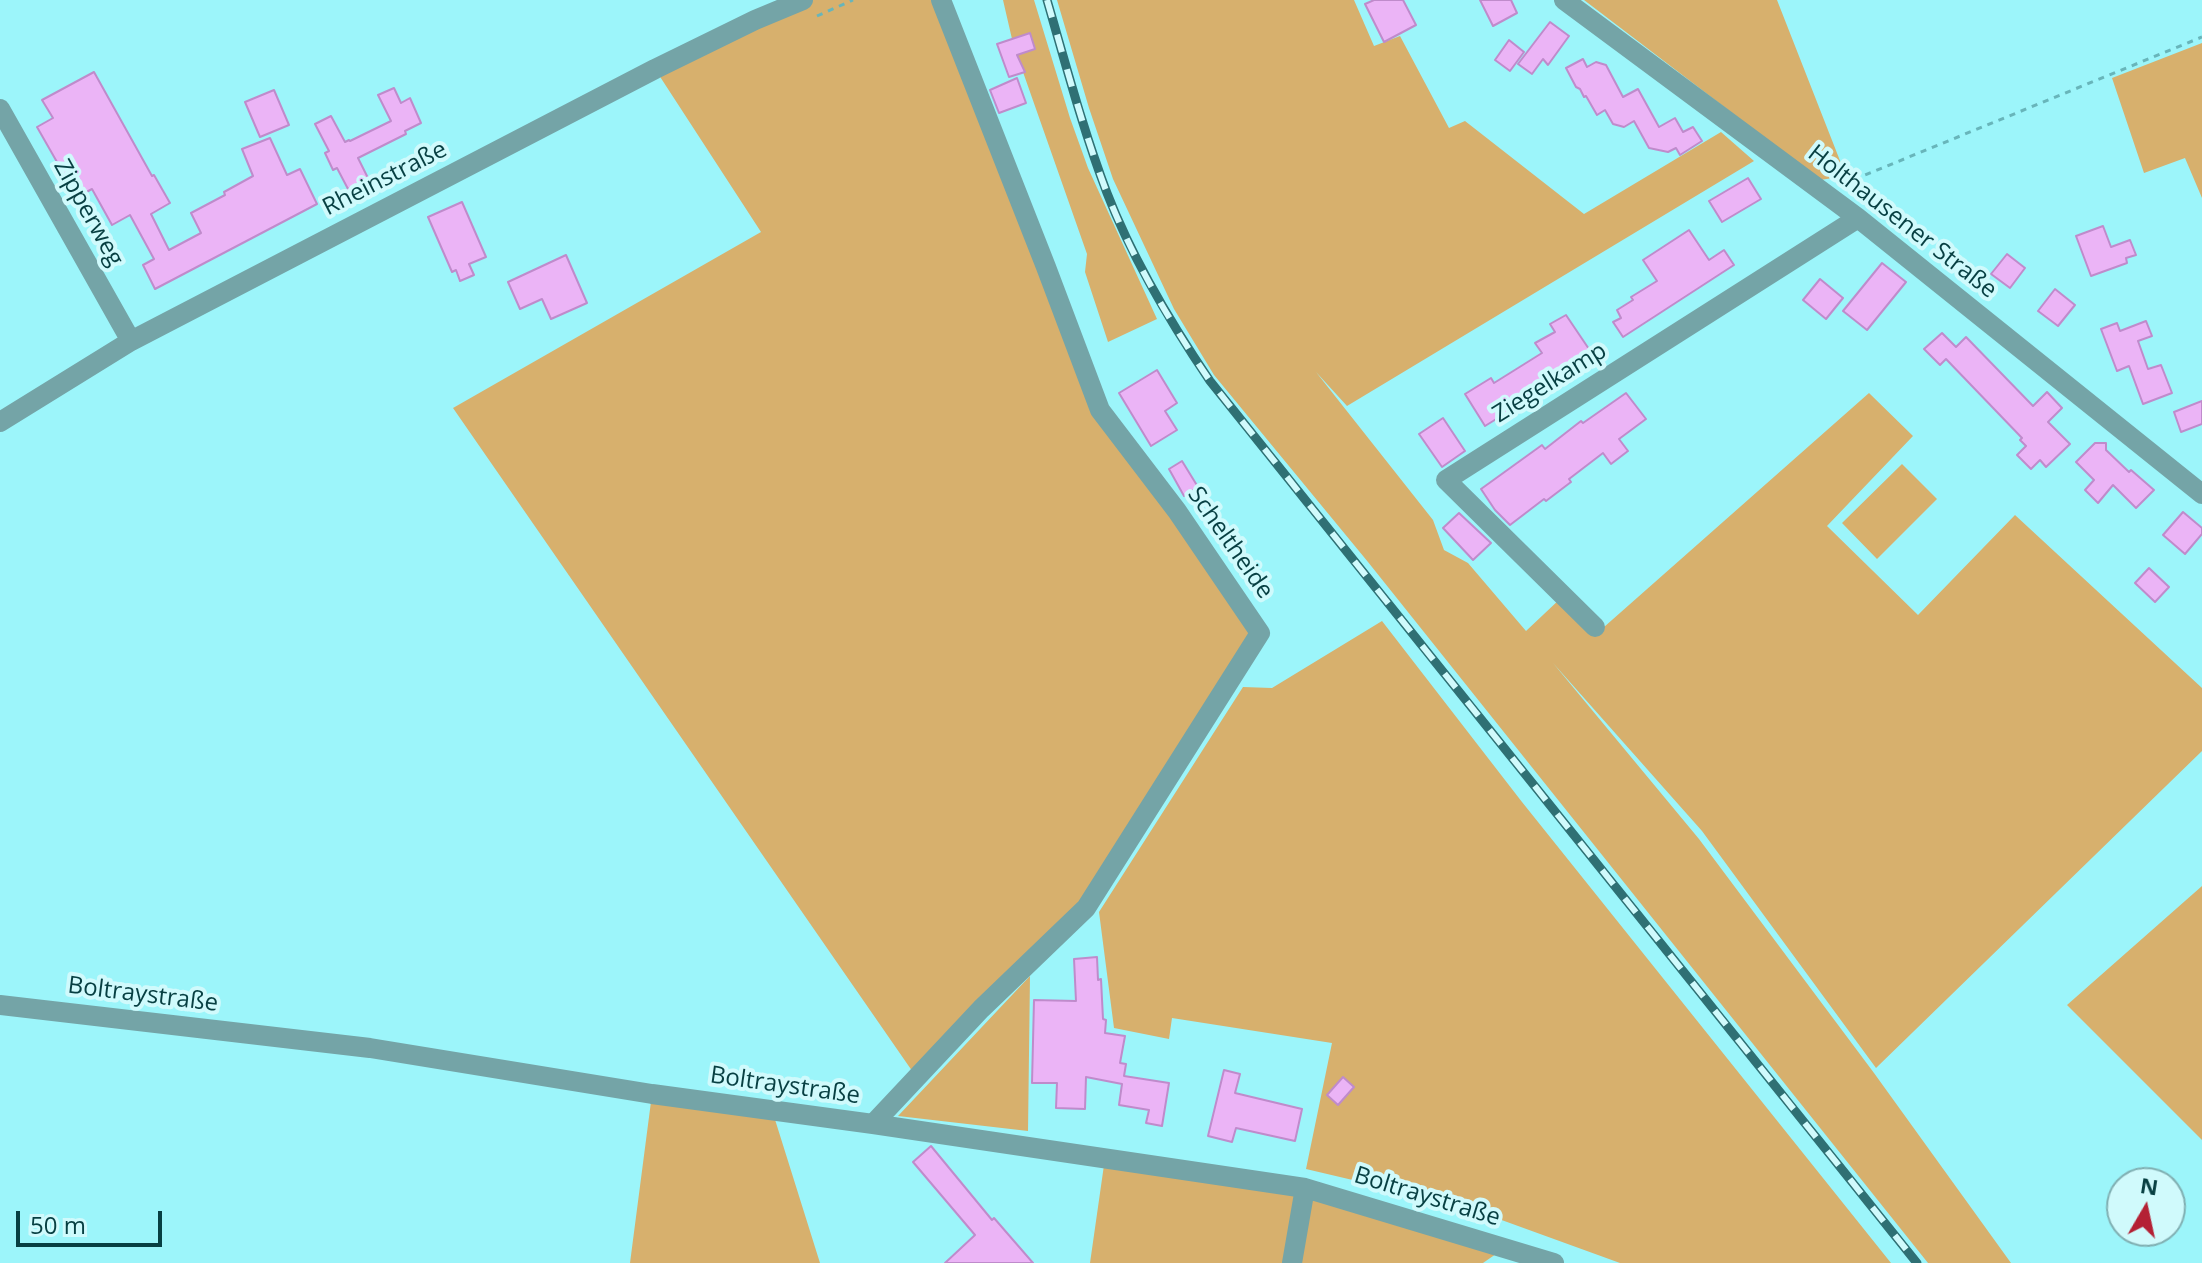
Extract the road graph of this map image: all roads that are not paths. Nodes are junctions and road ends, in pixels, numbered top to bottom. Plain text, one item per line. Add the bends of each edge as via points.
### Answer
1 (803, 0) edge
2 (941, 0) edge
3 (1564, 0) edge
4 (0, 109) edge
5 (1858, 218) junction
6 (131, 341) junction
7 (0, 422) edge
8 (2202, 494) edge
9 (1595, 627) dead end
10 (0, 1005) edge
11 (873, 1124) junction
12 (1305, 1188) junction
13 (1292, 1263) edge
14 (1554, 1263) edge

1 - 6 street, Rheinstraße via 655,69
2 - 11 street, Scheltheide via 1100,410 1260,633 1086,908
3 - 5 street, Holthausener Straße
4 - 6 street, Zipperweg
5 - 8 street, Holthausener Straße
5 - 9 street, Ziegelkamp via 1446,480
6 - 7 street, Rheinstraße
10 - 11 street, Boltraystraße via 370,1048
11 - 12 street, Boltraystraße
12 - 13 street
12 - 14 street, Boltraystraße

